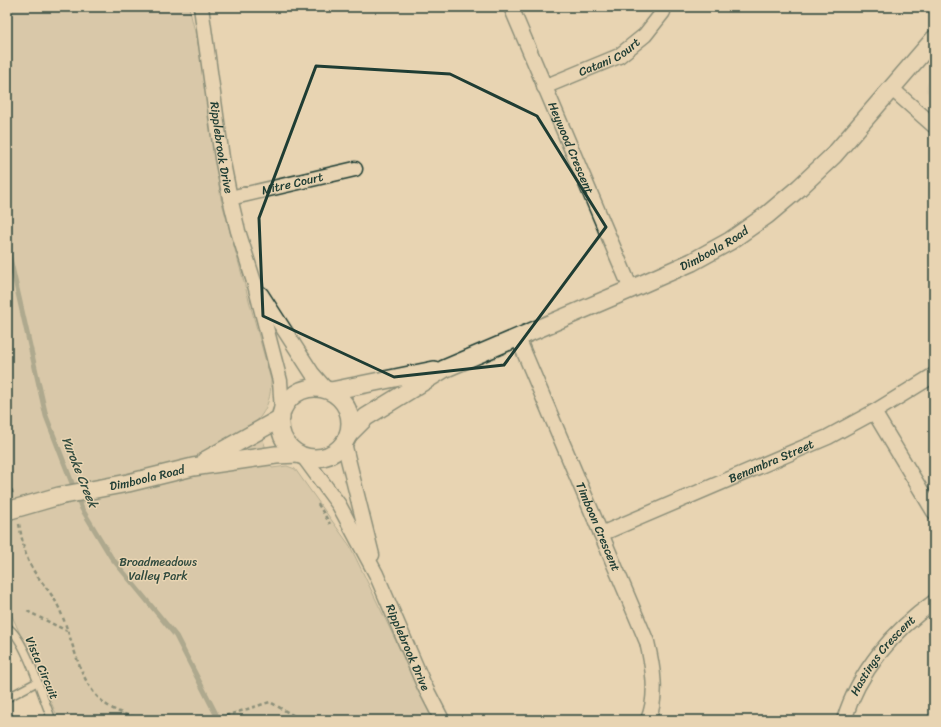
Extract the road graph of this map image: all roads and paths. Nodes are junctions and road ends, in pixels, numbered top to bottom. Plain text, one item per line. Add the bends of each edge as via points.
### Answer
1 (201, 7) edge
2 (511, 7) edge
3 (663, 12) dead end
4 (932, 39) edge
5 (544, 88) junction
6 (891, 88) junction
7 (934, 126) edge
8 (355, 169) dead end
9 (230, 198) junction
10 (255, 285) junction
11 (631, 290) junction
12 (518, 338) junction
13 (444, 369) junction
14 (934, 375) edge
15 (328, 390) junction
16 (874, 412) junction
17 (282, 414) junction
18 (346, 439) junction
19 (301, 455) junction
20 (193, 467) junction
21 (7, 510) edge
22 (934, 512) edge
23 (19, 525) dead end
24 (601, 534) junction
25 (376, 574) junction
26 (934, 602) edge
27 (27, 611) dead end
28 (7, 627) edge
29 (67, 632) junction
30 (37, 682) junction
31 (7, 698) edge
32 (123, 714) junction
33 (52, 720) edge
34 (118, 720) edge
35 (152, 720) edge
36 (212, 720) edge
37 (301, 720) edge
38 (442, 720) edge
39 (648, 720) edge
40 (844, 720) edge

1 - 9 street, Ripplebrook Drive
2 - 5 street, Heywood Crescent
3 - 5 street, Catani Court via 645,35 619,56
4 - 6 street, Dimboola Road
5 - 11 street, Heywood Crescent
6 - 7 street
6 - 11 street, Dimboola Road via 834,155 767,215 730,241 692,262
8 - 9 street, Mitre Court
9 - 10 street, Ripplebrook Drive
10 - 15 street, Ripplebrook Drive via 312,373
10 - 17 street, Ripplebrook Drive via 280,381
11 - 12 street, Dimboola Road
12 - 13 street, Dimboola Road
12 - 24 street, Timboon Crescent
13 - 15 street, Dimboola Road
13 - 18 street, Dimboola Road via 366,417
14 - 16 street, Benambra Street
15 - 17 street via 304,389 295,394
15 - 18 street via 341,399 348,409 351,422
16 - 22 street
16 - 24 street, Benambra Street via 804,448
17 - 19 street via 281,429 284,439
17 - 20 street, Dimboola Road via 233,446
18 - 19 street via 336,451 326,456 315,458
18 - 25 street, Ripplebrook Drive
19 - 20 street, Dimboola Road via 276,455
19 - 25 street, Ripplebrook Drive via 339,505
20 - 21 street, Dimboola Road
23 - 29 path via 32,568 52,593
24 - 39 street, Timboon Crescent via 647,642 654,682
25 - 38 street, Ripplebrook Drive
26 - 40 street, Hastings Crescent via 915,615 874,658 859,684
27 - 29 path
28 - 30 lane, Vista Circuit via 14,633 24,650
29 - 32 path via 85,681 96,696
30 - 31 lane
30 - 33 lane, Vista Circuit
32 - 34 path
32 - 35 path
36 - 37 path via 270,702

